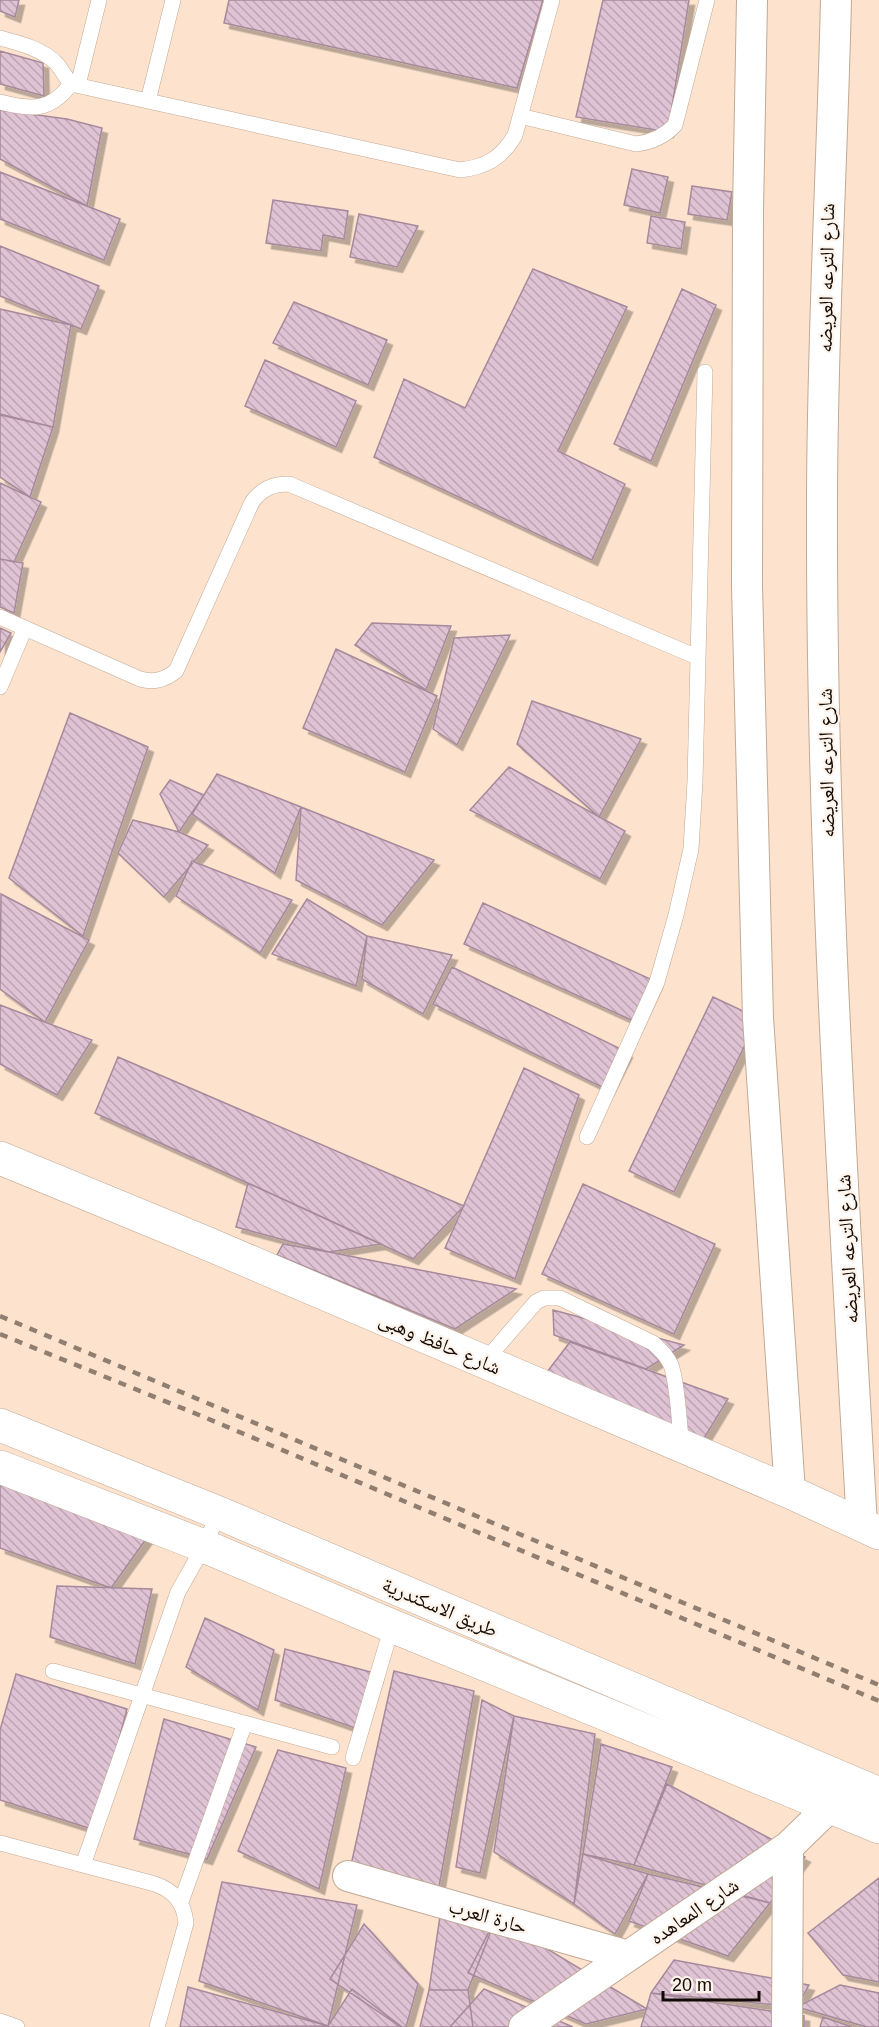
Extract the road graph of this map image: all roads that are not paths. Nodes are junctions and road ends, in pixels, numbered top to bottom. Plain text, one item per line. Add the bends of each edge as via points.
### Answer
1 (99, 0) edge
2 (173, 0) edge
3 (552, 0) edge
4 (707, 0) edge
5 (752, 0) edge
6 (836, 0) edge
7 (0, 38) edge
8 (74, 85) junction
9 (148, 101) junction
10 (0, 102) edge
11 (520, 116) junction
12 (705, 372) dead end
13 (0, 617) edge
14 (25, 628) junction
15 (697, 657) junction
16 (0, 687) edge
17 (587, 1137) dead end
18 (0, 1158) edge
19 (484, 1362) junction
20 (0, 1425) edge
21 (682, 1447) junction
22 (0, 1467) edge
23 (790, 1492) junction
24 (219, 1513) junction
25 (871, 1530) edge
26 (204, 1546) junction
27 (392, 1626) junction
28 (53, 1671) dead end
29 (142, 1695) junction
30 (245, 1723) junction
31 (332, 1747) dead end
32 (353, 1758) dead end
33 (866, 1789) edge
34 (832, 1807) junction
35 (879, 1827) edge
36 (0, 1843) edge
37 (788, 1847) junction
38 (83, 1865) junction
39 (348, 1876) dead end
40 (180, 1902) junction
41 (628, 1956) junction
42 (0, 2021) edge
43 (17, 2027) edge
44 (157, 2027) edge
45 (524, 2027) edge
46 (787, 2027) edge

1 - 8 lane
2 - 9 lane
3 - 11 lane
4 - 11 lane via 675,125 661,137 636,144
5 - 23 street via 747,585 758,1018
6 - 25 street, شارع الترعه العريضه via 822,506 824,710 844,1197
7 - 8 lane via 43,54
8 - 9 lane
8 - 10 lane via 44,106 32,108
9 - 11 lane via 460,170 475,169 500,156 514,135
12 - 15 lane
13 - 14 lane
14 - 15 lane via 140,679 149,682 168,677 176,671 252,502 266,488 289,484
14 - 16 lane
15 - 17 lane via 691,849 676,915 657,982
18 - 19 main road, شارع حافظ وهبى
19 - 21 main road, شارع حافظ وهبى
19 - 21 lane via 536,1302 560,1298 653,1342 668,1358 674,1374
20 - 24 main road, طريق الاسكندرية
21 - 23 main road, شارع حافظ وهبى
22 - 26 main road, طريق الاسكندرية
23 - 25 main road, شارع حافظ وهبى
24 - 26 lane
24 - 33 main road, طريق الاسكندرية
26 - 27 main road, طريق الاسكندرية
26 - 29 lane via 178,1592
27 - 32 lane
27 - 34 main road, طريق الاسكندرية
28 - 29 lane
29 - 30 lane
29 - 38 lane
30 - 31 lane
30 - 40 lane
33 - 34 street, شارع المعاهده
34 - 35 main road, طريق الاسكندرية
34 - 37 street, شارع المعاهده
36 - 38 lane
37 - 41 street, شارع المعاهده
37 - 46 street
38 - 40 lane via 155,1884 174,1893
39 - 41 street, حارة العرب
40 - 44 lane via 186,1923
41 - 45 street, شارع المعاهده
42 - 43 lane

